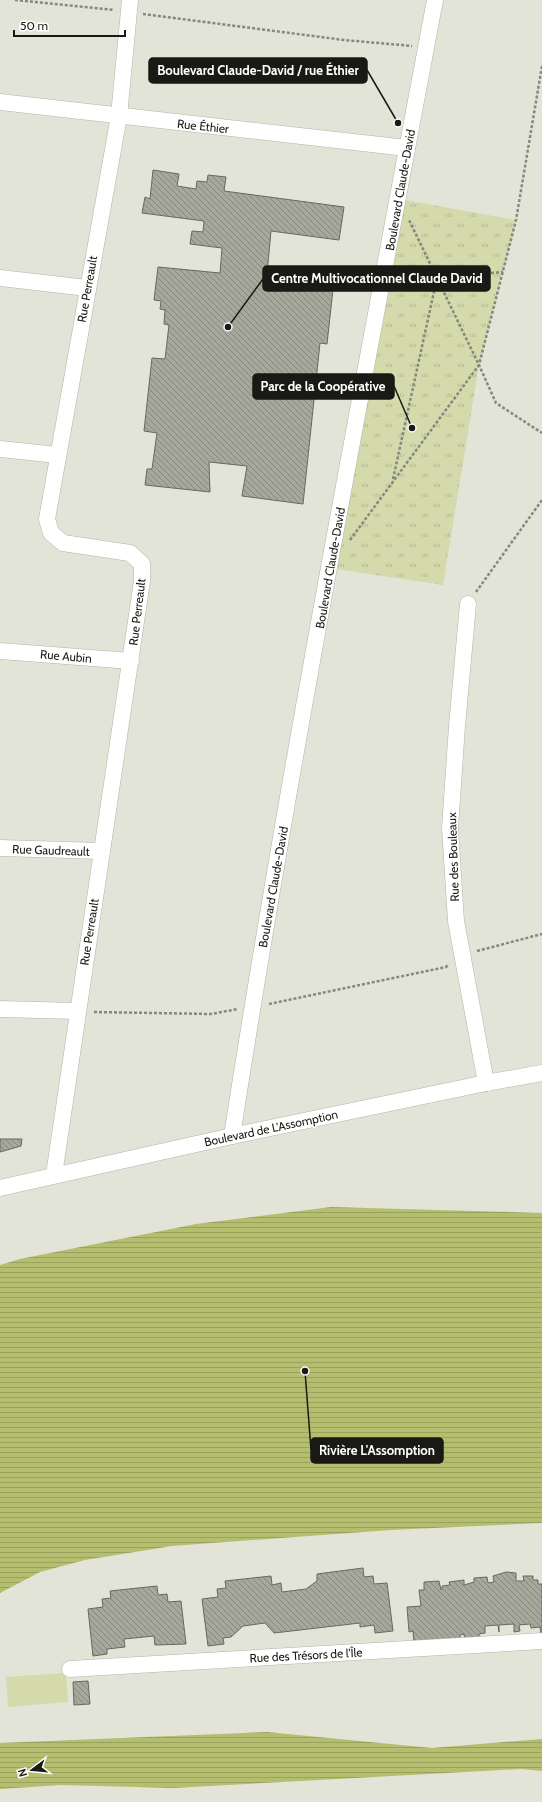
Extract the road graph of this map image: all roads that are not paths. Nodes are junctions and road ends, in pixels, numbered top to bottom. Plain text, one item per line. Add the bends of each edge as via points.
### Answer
1 (435, 0) edge
2 (130, 6) edge
3 (0, 102) edge
4 (119, 116) junction
5 (407, 148) junction
6 (0, 278) edge
7 (87, 288) junction
8 (0, 449) edge
9 (58, 455) junction
10 (468, 604) road end
11 (0, 650) edge
12 (131, 661) junction
13 (0, 848) edge
14 (102, 851) junction
15 (0, 1009) edge
16 (77, 1012) junction
17 (542, 1074) edge
18 (486, 1083) junction
19 (232, 1136) junction
20 (54, 1175) junction
21 (0, 1188) edge
22 (542, 1641) edge
23 (70, 1669) dead end

1 - 5 street, Boulevard Claude-David
2 - 4 street, Rue Perreault
3 - 4 street, Rue Éthier
4 - 5 street, Rue Éthier
4 - 7 street, Rue Perreault
5 - 19 street, Boulevard Claude-David via 331,560 252,1007
6 - 7 street
7 - 9 street, Rue Perreault
8 - 9 street
9 - 12 street, Rue Perreault via 47,518 51,533 63,543 130,553 142,564
10 - 18 street, Rue des Bouleaux via 450,828 456,921
11 - 12 street, Rue Aubin
12 - 14 street, Rue Perreault
13 - 14 street, Rue Gaudreault
14 - 16 street, Rue Perreault
15 - 16 street
16 - 20 street, Rue Perreault
17 - 18 street, Boulevard de L'Assomption
18 - 19 street, Boulevard de L'Assomption
19 - 20 street, Boulevard de L'Assomption
20 - 21 street, Boulevard de L'Assomption
22 - 23 street, Rue des Trésors de l'Île

